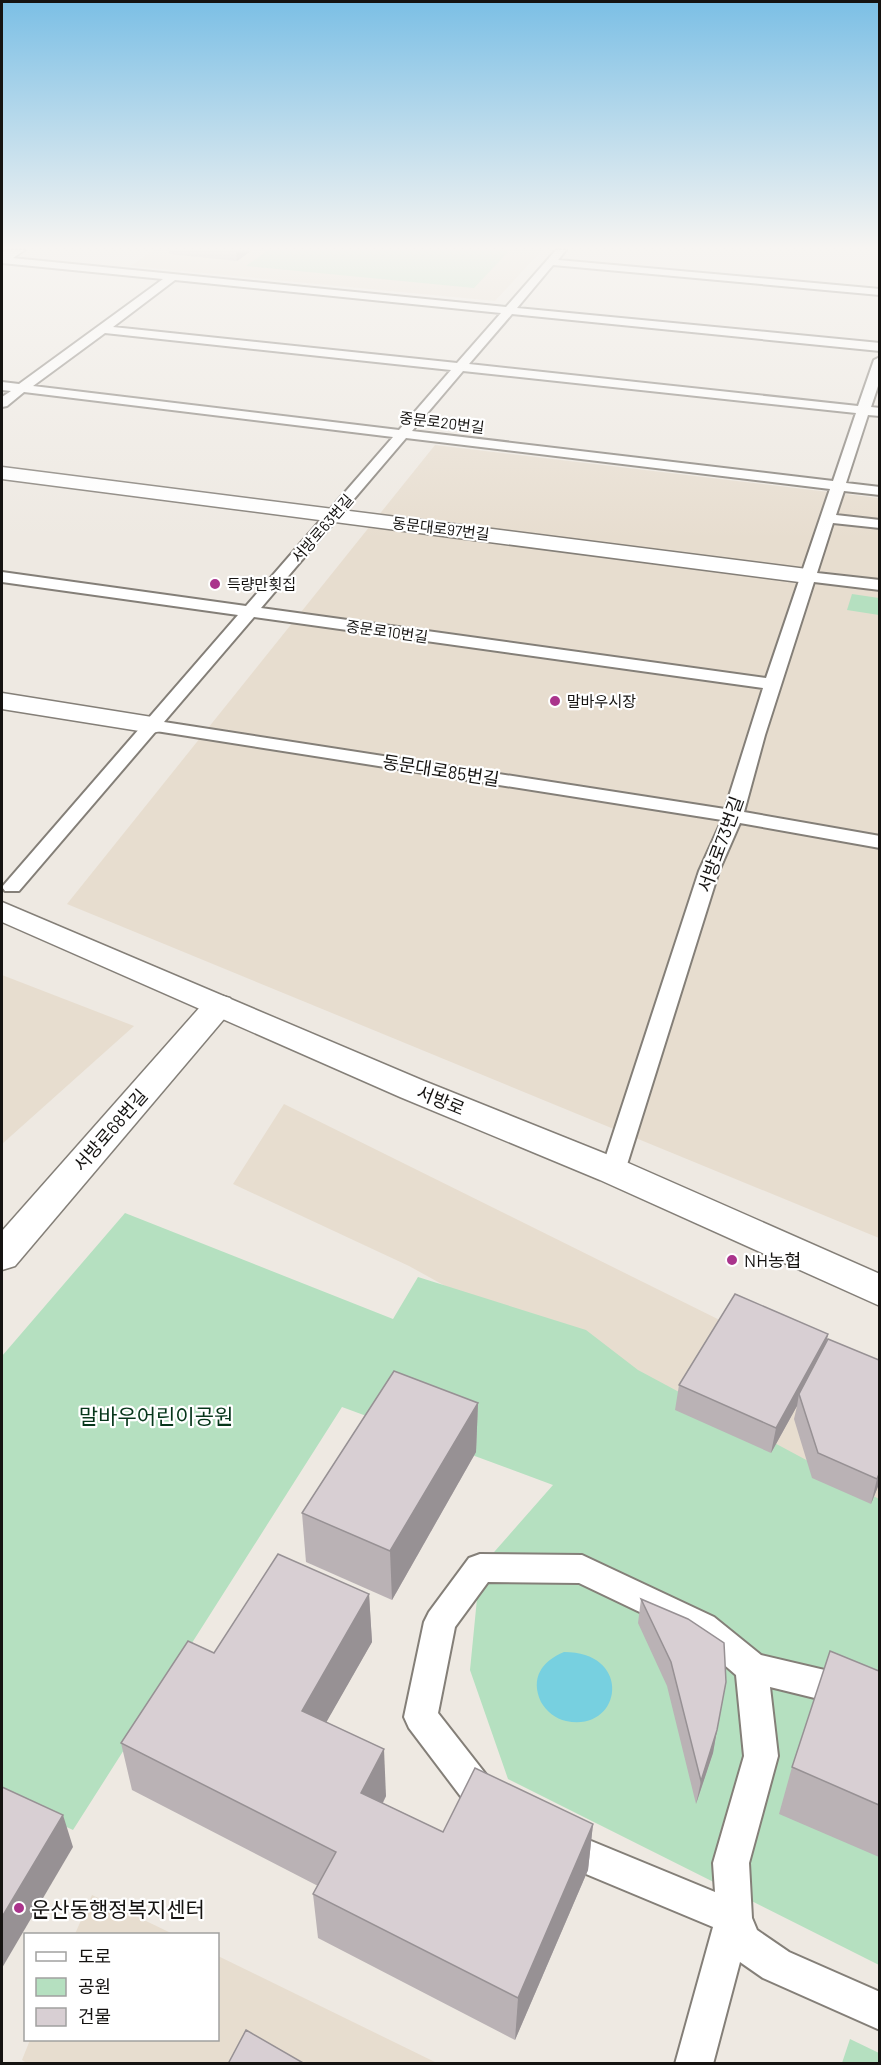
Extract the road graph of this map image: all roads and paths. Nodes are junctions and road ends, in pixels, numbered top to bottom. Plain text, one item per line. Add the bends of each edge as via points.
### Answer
1 (79, 346) edge
2 (266, 346) edge
3 (478, 346) edge
4 (879, 360) edge
5 (460, 367) junction
6 (2, 386) edge
7 (21, 389) junction
8 (2, 403) edge
9 (863, 410) junction
10 (879, 412) edge
11 (402, 434) junction
12 (2, 473) edge
13 (838, 486) junction
14 (879, 491) edge
15 (335, 514) junction
16 (827, 518) junction
17 (879, 524) edge
18 (807, 576) junction
19 (2, 577) edge
20 (879, 585) edge
21 (247, 612) junction
22 (773, 684) junction
23 (2, 701) edge
24 (152, 724) junction
25 (733, 816) junction
26 (879, 842) edge
27 (7, 899) edge
28 (219, 1005) junction
29 (613, 1171) junction
30 (2, 1256) edge
31 (879, 1291) edge
32 (752, 1668) junction
33 (879, 1699) edge
34 (511, 1815) edge
35 (539, 1833) edge
36 (734, 1918) junction
37 (879, 2011) edge
38 (694, 2064) edge

1 - 7 lane
2 - 5 lane
3 - 5 lane, 서방로63번길
4 - 9 lane, 서방로73번길
5 - 9 lane
5 - 11 lane, 서방로63번길
6 - 7 lane, 중문로20번길
7 - 8 lane
7 - 11 lane, 중문로20번길
9 - 10 lane
9 - 13 lane, 서방로73번길
11 - 13 lane, 중문로20번길
11 - 15 lane, 서방로63번길
12 - 15 street, 동문대로97번길
13 - 14 lane, 중문로20번길
13 - 16 lane, 서방로73번길
15 - 18 street, 동문대로97번길
15 - 21 lane, 서방로63번길
16 - 17 lane
16 - 18 lane, 서방로73번길
18 - 20 lane, 동문대로97번길
18 - 22 lane, 서방로73번길
19 - 21 lane, 중문로10번길
21 - 22 lane, 중문로10번길
21 - 24 lane, 서방로63번길
22 - 25 lane, 서방로73번길
23 - 24 street, 동문대로85번길
24 - 25 lane, 동문대로85번길
24 - 27 lane, 서방로63번길
25 - 26 lane, 동문대로85번길
25 - 29 lane, 서방로73번길 via 709,871
27 - 28 street, 서방로
28 - 29 street, 서방로
28 - 30 street, 서방로68번길
29 - 31 street, 서방로
32 - 33 lane
32 - 34 lane via 703,1627 582,1569 480,1568 440,1622 421,1717 483,1798
32 - 36 lane via 761,1756 731,1863
35 - 36 lane via 567,1850
36 - 37 lane via 744,1943 776,1965
36 - 38 lane

